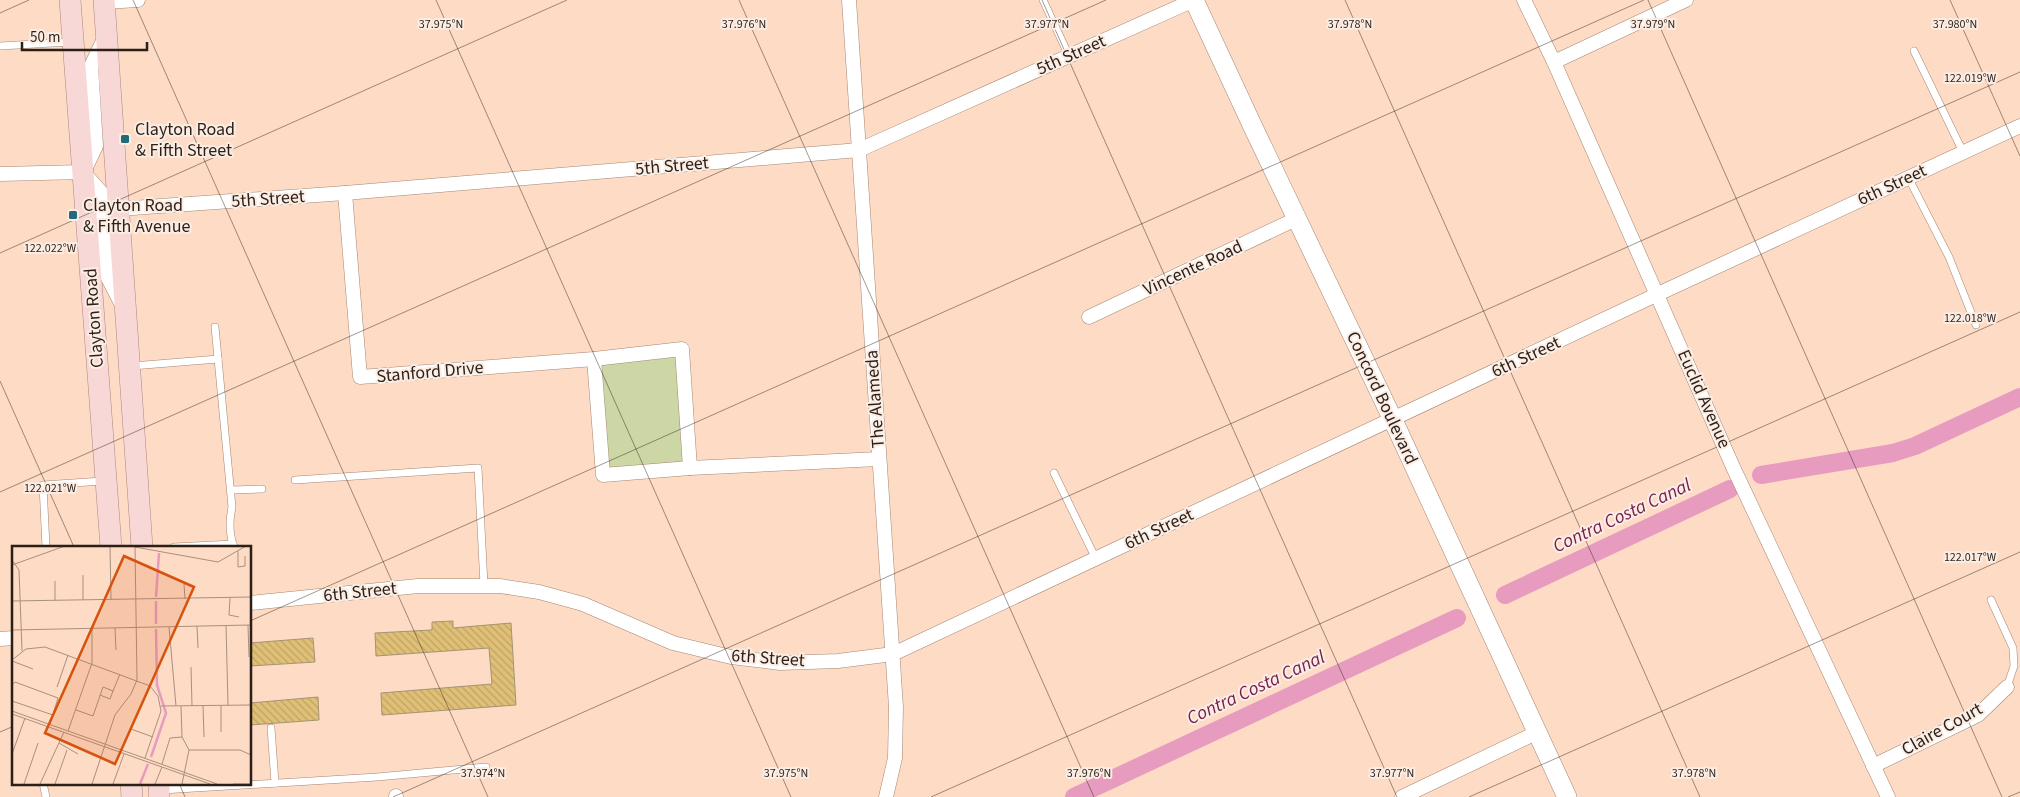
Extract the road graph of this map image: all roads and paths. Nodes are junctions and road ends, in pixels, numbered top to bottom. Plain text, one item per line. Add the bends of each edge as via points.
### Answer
1 (70, 0) edge
2 (138, 0) edge
3 (849, 0) edge
4 (1044, 0) edge
5 (1194, 0) edge
6 (1524, 0) edge
7 (1686, 0) edge
8 (104, 1) edge
9 (106, 36) junction
10 (73, 42) junction
11 (0, 46) edge
12 (1914, 51) dead end
13 (1069, 56) junction
14 (1554, 62) junction
15 (2020, 126) edge
16 (859, 150) junction
17 (1963, 152) junction
18 (83, 172) junction
19 (0, 174) edge
20 (1908, 177) junction
21 (345, 193) junction
22 (118, 209) junction
23 (1296, 219) junction
24 (1658, 294) junction
25 (125, 311) junction
26 (1089, 317) dead end
27 (1976, 325) dead end
28 (215, 327) dead end
29 (218, 359) junction
30 (594, 359) junction
31 (129, 366) junction
32 (1393, 420) junction
33 (879, 459) junction
34 (690, 468) junction
35 (1054, 473) dead end
36 (295, 480) dead end
37 (106, 481) junction
38 (262, 489) dead end
39 (231, 490) junction
40 (234, 545) edge
41 (46, 546) edge
42 (111, 546) edge
43 (142, 546) edge
44 (204, 546) edge
45 (1096, 559) junction
46 (484, 585) junction
47 (1991, 600) dead end
48 (251, 602) edge
49 (893, 654) junction
50 (2007, 687) joint
51 (271, 728) dead end
52 (1536, 733) junction
53 (1873, 766) junction
54 (486, 767) dead end
55 (275, 783) junction
56 (43, 784) edge
57 (132, 784) edge
58 (159, 790) edge
59 (46, 797) edge
60 (132, 797) edge
61 (886, 797) edge
62 (1402, 797) edge
63 (1567, 797) edge
64 (1888, 797) edge

1 - 10 main road, Clayton Road
2 - 8 street
3 - 16 street, The Alameda
4 - 13 lane
5 - 13 street, 5th Street
5 - 23 street, Concord Boulevard
6 - 14 street, Euclid Avenue
7 - 14 street
8 - 9 main road, Clayton Road
9 - 18 street via 91,66 96,146
9 - 22 main road, Clayton Road
10 - 11 lane
10 - 18 main road, Clayton Road
12 - 17 lane
13 - 16 street, 5th Street
14 - 24 street, Euclid Avenue
15 - 17 street, 6th Street
16 - 21 street, 5th Street
16 - 33 street, The Alameda
17 - 20 street, 6th Street
18 - 19 street
18 - 25 street via 101,192 107,276
18 - 37 main road, Clayton Road
20 - 24 street, 6th Street
20 - 27 lane via 1949,257
21 - 22 street, 5th Street
21 - 30 street, Stanford Drive via 360,378
22 - 25 main road, Clayton Road
23 - 26 street, Vincente Road
23 - 32 street, Concord Boulevard
24 - 32 street, 6th Street
24 - 53 street, Euclid Avenue via 1733,467
25 - 31 main road, Clayton Road
28 - 29 lane
29 - 31 lane
29 - 39 lane
30 - 34 street via 603,475
30 - 34 street, Stanford Drive via 682,349
31 - 43 main road, Clayton Road
32 - 45 street, 6th Street
32 - 52 street, Concord Boulevard
33 - 34 street
33 - 49 street, The Alameda
35 - 45 lane
36 - 46 lane via 478,468
37 - 41 lane via 43,485
37 - 42 main road, Clayton Road
38 - 39 lane
39 - 40 lane via 231,538
40 - 44 lane
45 - 49 street, 6th Street
46 - 48 street, 6th Street via 418,586
46 - 49 street, 6th Street via 539,592 584,604 674,643 731,657 780,663
47 - 50 lane via 2013,648 2014,666
49 - 61 street, The Alameda via 895,758
50 - 53 street, Claire Court via 1978,714
51 - 55 lane
52 - 62 street
52 - 63 street, Concord Boulevard
53 - 64 street, Euclid Avenue
54 - 55 lane
55 - 58 lane
56 - 59 lane
57 - 60 main road

